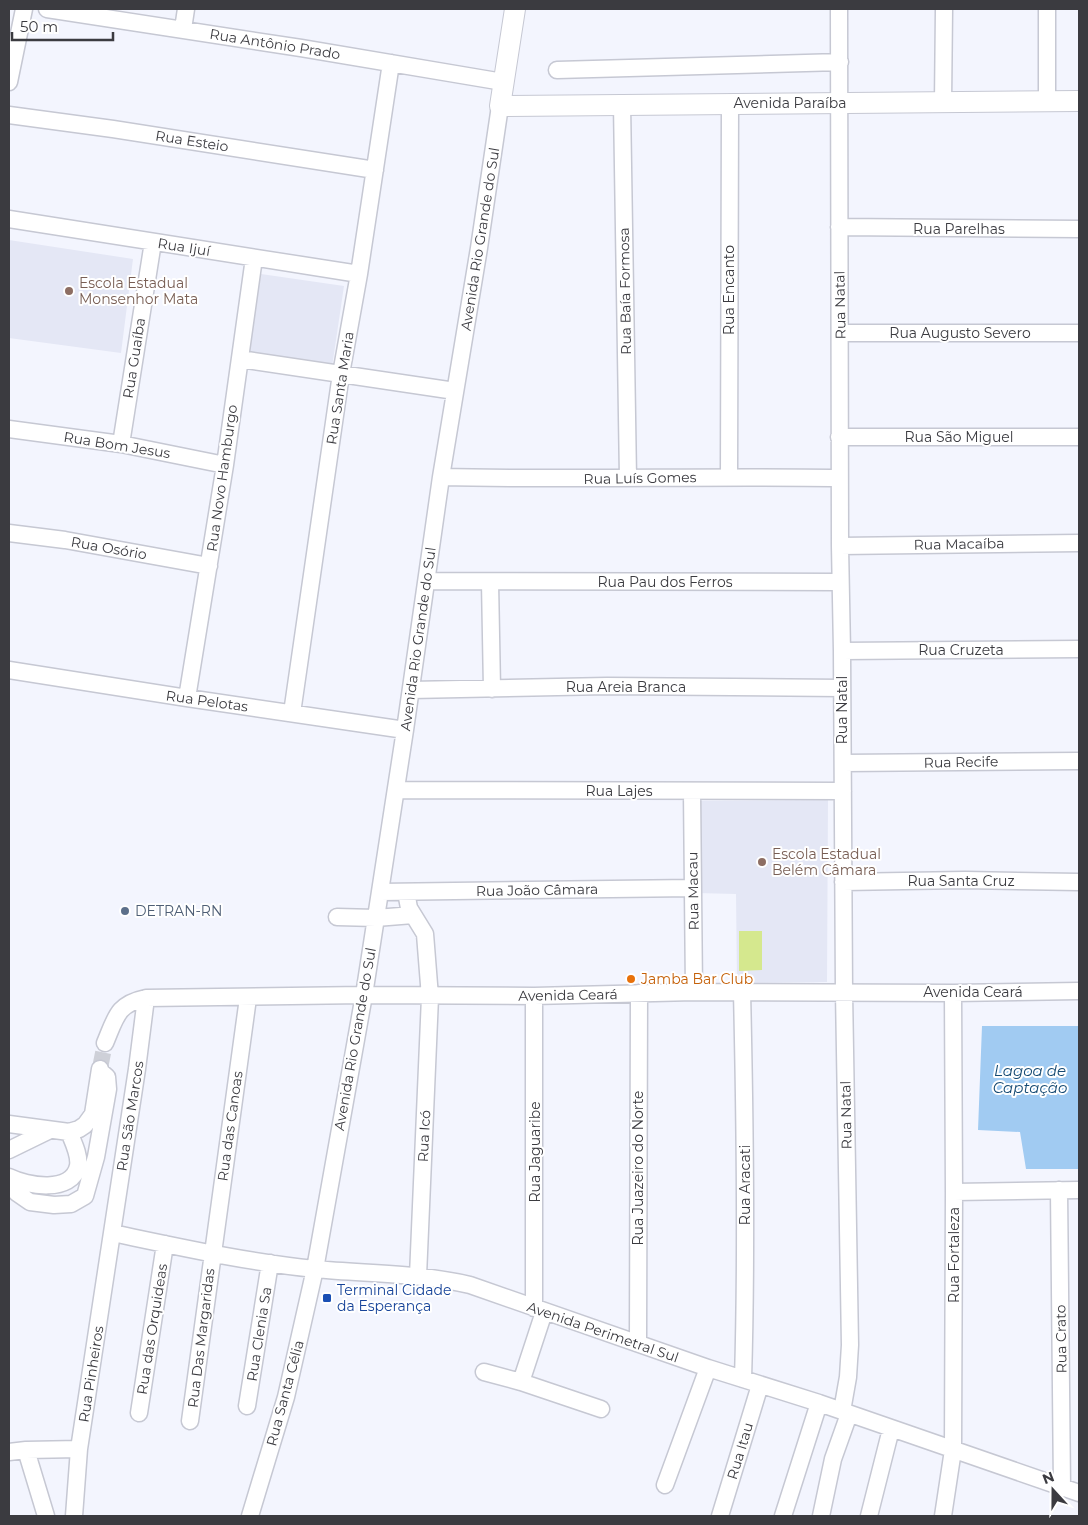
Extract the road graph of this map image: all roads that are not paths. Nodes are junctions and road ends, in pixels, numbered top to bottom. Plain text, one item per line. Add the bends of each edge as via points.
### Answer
1 (24, 9) edge
2 (47, 9) edge
3 (186, 9) edge
4 (515, 9) edge
5 (840, 9) edge
6 (944, 9) edge
7 (1047, 9) edge
8 (66, 10) edge
9 (182, 29) junction
10 (840, 62) junction
11 (391, 63) junction
12 (557, 70) dead end
13 (9, 82) edge
14 (503, 82) junction
15 (1046, 100) junction
16 (1079, 101) edge
17 (840, 102) junction
18 (730, 103) junction
19 (943, 103) junction
20 (622, 104) junction
21 (500, 106) junction
22 (9, 115) edge
23 (375, 170) junction
24 (9, 219) edge
25 (839, 228) junction
26 (1079, 229) edge
27 (152, 242) junction
28 (254, 258) junction
29 (360, 274) junction
30 (840, 332) junction
31 (1079, 333) edge
32 (240, 359) junction
33 (341, 374) junction
34 (455, 391) junction
35 (9, 429) edge
36 (840, 437) junction
37 (1079, 438) edge
38 (121, 444) junction
39 (225, 465) junction
40 (441, 477) junction
41 (729, 477) junction
42 (628, 478) junction
43 (839, 478) junction
44 (9, 534) edge
45 (1079, 543) edge
46 (840, 546) junction
47 (209, 566) junction
48 (427, 581) junction
49 (490, 582) junction
50 (840, 582) junction
51 (842, 650) junction
52 (1079, 650) edge
53 (9, 670) edge
54 (842, 688) junction
55 (492, 689) junction
56 (411, 690) junction
57 (188, 698) junction
58 (292, 713) junction
59 (405, 730) junction
60 (1079, 761) edge
61 (843, 763) junction
62 (396, 790) junction
63 (692, 791) junction
64 (843, 791) junction
65 (843, 882) junction
66 (1079, 882) edge
67 (693, 888) junction
68 (380, 892) junction
69 (406, 892) junction
70 (412, 915) junction
71 (337, 917) dead end
72 (376, 918) junction
73 (1079, 991) edge
74 (694, 992) junction
75 (742, 992) junction
76 (844, 992) junction
77 (639, 993) junction
78 (953, 993) junction
79 (364, 995) junction
80 (534, 996) junction
81 (430, 997) junction
82 (146, 998) junction
83 (248, 998) junction
84 (105, 1043) tunnel mouth
85 (9, 1124) edge
86 (50, 1130) junction
87 (69, 1132) junction
88 (9, 1150) edge
89 (9, 1177) edge
90 (9, 1183) edge
91 (1059, 1190) junction
92 (1079, 1190) edge
93 (954, 1192) junction
94 (112, 1233) junction
95 (165, 1244) junction
96 (212, 1254) junction
97 (270, 1263) junction
98 (315, 1269) junction
99 (418, 1276) junction
100 (538, 1310) junction
101 (638, 1344) junction
102 (708, 1368) junction
103 (484, 1372) dead end
104 (742, 1379) junction
105 (521, 1382) junction
106 (760, 1385) junction
107 (819, 1403) junction
108 (247, 1406) dead end
109 (601, 1410) dead end
110 (846, 1412) junction
111 (140, 1413) dead end
112 (190, 1421) dead end
113 (892, 1429) junction
114 (79, 1449) junction
115 (26, 1450) junction
116 (953, 1450) junction
117 (9, 1452) edge
118 (665, 1485) dead end
119 (1062, 1488) junction
120 (1079, 1493) edge
121 (46, 1516) edge
122 (74, 1516) edge
123 (250, 1516) edge
124 (720, 1516) edge
125 (783, 1516) edge
126 (821, 1516) edge
127 (869, 1516) edge
128 (943, 1516) edge

1 - 13 street
2 - 8 street, Rua Antônio Prado
3 - 9 street
4 - 14 main road, Avenida Rio Grande do Sul
5 - 10 street, Rua Natal
6 - 19 street
7 - 15 street
8 - 9 street, Rua Antônio Prado
9 - 11 street, Rua Antônio Prado
10 - 12 street
10 - 17 street, Rua Natal
11 - 14 street, Rua Antônio Prado
11 - 23 street, Rua Santa Maria
14 - 21 main road, Avenida Rio Grande do Sul
15 - 16 main road, Avenida Paraíba
15 - 19 main road, Avenida Paraíba
17 - 18 main road, Avenida Paraíba
17 - 19 main road, Avenida Paraíba
17 - 25 street, Rua Natal
18 - 20 main road, Avenida Paraíba
18 - 41 street, Rua Encanto
20 - 21 main road, Avenida Paraíba
20 - 42 street, Rua Baía Formosa
21 - 34 street, Avenida Rio Grande do Sul
22 - 23 street, Rua Esteio
23 - 29 street, Rua Santa Maria
24 - 27 street, Rua Ijuí
25 - 26 street, Rua Parelhas
25 - 30 street, Rua Natal
27 - 28 street, Rua Ijuí
27 - 38 street, Rua Guaíba
28 - 29 street, Rua Ijuí
28 - 32 street, Rua Novo Hamburgo
29 - 33 street, Rua Santa Maria
30 - 31 street, Rua Augusto Severo
30 - 36 street, Rua Natal
32 - 33 street
32 - 39 street, Rua Novo Hamburgo
33 - 34 street
33 - 58 street, Rua Santa Maria
34 - 40 street, Avenida Rio Grande do Sul
35 - 38 street, Rua Bom Jesus
36 - 37 street, Rua São Miguel
36 - 43 street, Rua Natal
38 - 39 street, Rua Bom Jesus
39 - 47 street, Rua Novo Hamburgo
40 - 42 street, Rua Luís Gomes
40 - 48 street, Avenida Rio Grande do Sul
41 - 42 street, Rua Luís Gomes
41 - 43 street, Rua Luís Gomes
43 - 46 street, Rua Natal
44 - 47 street, Rua Osório via 65,540
45 - 46 street, Rua Macaíba
46 - 50 street, Rua Natal
47 - 57 street, Rua Novo Hamburgo
48 - 49 street, Rua Pau dos Ferros
48 - 56 street, Avenida Rio Grande do Sul
49 - 50 street, Rua Pau dos Ferros
49 - 55 street
50 - 51 street, Rua Natal
51 - 52 street, Rua Cruzeta
51 - 54 street, Rua Natal
53 - 57 street, Rua Pelotas
54 - 55 street, Rua Areia Branca via 607,686
54 - 61 street, Rua Natal
55 - 56 street, Rua Areia Branca
56 - 59 street, Avenida Rio Grande do Sul
57 - 58 street, Rua Pelotas
58 - 59 street, Rua Pelotas
59 - 62 street, Avenida Rio Grande do Sul
60 - 61 street, Rua Recife
61 - 64 street, Rua Natal
62 - 63 street, Rua Lajes
62 - 68 street, Avenida Rio Grande do Sul
63 - 64 street, Rua Lajes
63 - 67 street, Rua Macau
64 - 65 street, Rua Natal
65 - 66 street, Rua Santa Cruz
65 - 76 street, Rua Natal
67 - 69 street, Rua João Câmara
67 - 74 street, Rua Macau
68 - 69 street, Rua João Câmara
68 - 72 street, Avenida Rio Grande do Sul
69 - 70 street, Rua Icó
70 - 72 street
70 - 81 street, Rua Icó via 425,934
71 - 72 street
72 - 79 street, Avenida Rio Grande do Sul
73 - 78 street, Avenida Ceará
74 - 75 street, Avenida Ceará
74 - 77 street, Avenida Ceará
75 - 76 street, Avenida Ceará
75 - 104 street, Rua Aracati via 746,1165
76 - 78 street, Avenida Ceará
76 - 110 street, Rua Natal via 850,1345
77 - 80 street, Avenida Ceará
77 - 101 street, Rua Juazeiro do Norte
78 - 93 street, Rua Fortaleza
79 - 81 street, Avenida Ceará
79 - 83 street, Avenida Ceará
79 - 98 street, Avenida Rio Grande do Sul
80 - 81 street, Avenida Ceará
80 - 100 street, Rua Jaguaribe
81 - 99 street, Rua Icó
82 - 83 street, Avenida Ceará
82 - 84 street via 132,1001 122,1009
82 - 94 street, Rua São Marcos
83 - 96 street, Rua das Canoas
85 - 86 street
86 - 87 street
86 - 88 street
87 - 89 street via 78,1165 70,1178 44,1186
87 - 90 street via 85,1124 93,1114 100,1070 107,1077 108,1089 96,1157 85,1196 71,1204 30,1202
91 - 92 street
91 - 93 street
91 - 119 street, Rua Crato
93 - 116 street, Rua Fortaleza
94 - 95 street, Avenida Perimetral Sul
94 - 114 street, Rua Pinheiros
95 - 96 street, Avenida Perimetral Sul
95 - 111 street, Rua das Orquideas
96 - 97 street, Avenida Perimetral Sul
96 - 112 street, Rua Das Margaridas
97 - 98 street, Avenida Perimetral Sul
97 - 108 street, Rua Clenia Sa
98 - 99 street, Avenida Perimetral Sul
98 - 123 street, Rua Santa Célia via 286,1397
99 - 100 street, Avenida Perimetral Sul via 470,1285
100 - 101 street, Avenida Perimetral Sul
100 - 105 street, Rua Jaguaribe
101 - 102 street, Avenida Perimetral Sul
102 - 104 street, Avenida Perimetral Sul
102 - 118 street
103 - 105 street
104 - 106 street, Avenida Perimetral Sul
105 - 109 street
106 - 107 street, Avenida Perimetral Sul
106 - 124 street, Rua Itau
107 - 110 street, Avenida Perimetral Sul
107 - 125 street
110 - 113 street, Avenida Perimetral Sul
110 - 126 street, Rua Natal
113 - 116 street, Avenida Perimetral Sul
113 - 127 street
114 - 115 street
114 - 122 street, Rua Pinheiros
115 - 117 street
115 - 121 street
116 - 119 street, Avenida Perimetral Sul
116 - 128 street, Rua Fortaleza
119 - 120 street, Avenida Perimetral Sul

